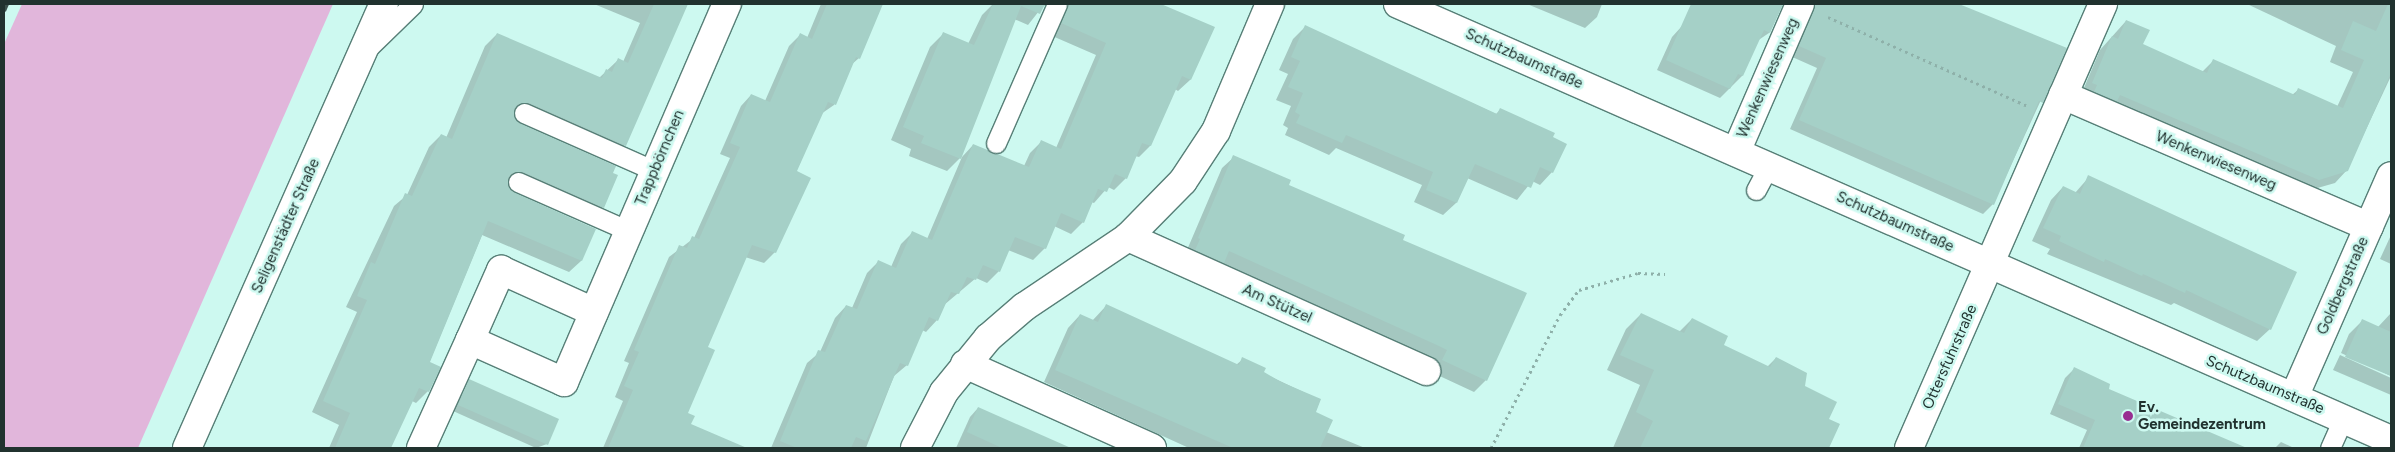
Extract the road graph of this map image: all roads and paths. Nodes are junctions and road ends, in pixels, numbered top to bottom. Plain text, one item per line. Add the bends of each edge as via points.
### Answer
1 (384, 4) edge
2 (413, 4) edge
3 (727, 4) edge
4 (1057, 4) edge
5 (1270, 4) edge
6 (1398, 4) edge
7 (1800, 4) edge
8 (2103, 4) edge
9 (363, 52) junction
10 (2058, 106) junction
11 (524, 113) dead end
12 (996, 142) dead end
13 (1736, 152) junction
14 (1769, 166) junction
15 (655, 171) junction
16 (2391, 176) edge
17 (518, 182) dead end
18 (1756, 190) dead end
19 (2369, 227) junction
20 (629, 231) junction
21 (1128, 237) junction
22 (1991, 265) junction
23 (1665, 274) dead end
24 (594, 312) junction
25 (470, 340) junction
26 (965, 364) junction
27 (1426, 370) dead end
28 (2294, 397) junction
29 (2343, 419) junction
30 (2391, 440) edge
31 (187, 448) edge
32 (421, 448) edge
33 (915, 448) edge
34 (1152, 448) edge
35 (1491, 448) edge
36 (1909, 448) edge
37 (2330, 448) edge

1 - 9 street, Seligenstädter Straße
2 - 9 lane
3 - 15 street, Trappbörnchen
4 - 12 lane
5 - 21 street via 1229,102 1202,155 1166,201
6 - 13 street, Schutzbaumstraße
7 - 10 path, Wenkenwiesenweg
7 - 13 street, Wenkenwiesenweg
8 - 10 street
9 - 31 street, Seligenstädter Straße
10 - 19 street, Wenkenwiesenweg
10 - 22 street
11 - 15 lane
13 - 14 street, Schutzbaumstraße
14 - 18 lane
14 - 22 street, Schutzbaumstraße
15 - 20 street, Trappbörnchen
16 - 19 street, Goldbergstraße
17 - 20 lane
19 - 28 street, Goldbergstraße
20 - 24 street, Trappbörnchen
21 - 26 street via 1013,315
21 - 27 street, Am Stützel
22 - 28 street, Schutzbaumstraße
22 - 36 street, Ottersfuhrstraße
23 - 35 path via 1638,273 1579,290 1560,316
24 - 25 street via 501,270
24 - 25 street, Trappbörnchen via 564,382
25 - 32 street
26 - 33 street via 944,392
26 - 34 street
28 - 29 street, Schutzbaumstraße
29 - 30 street, Schutzbaumstraße
29 - 37 lane

